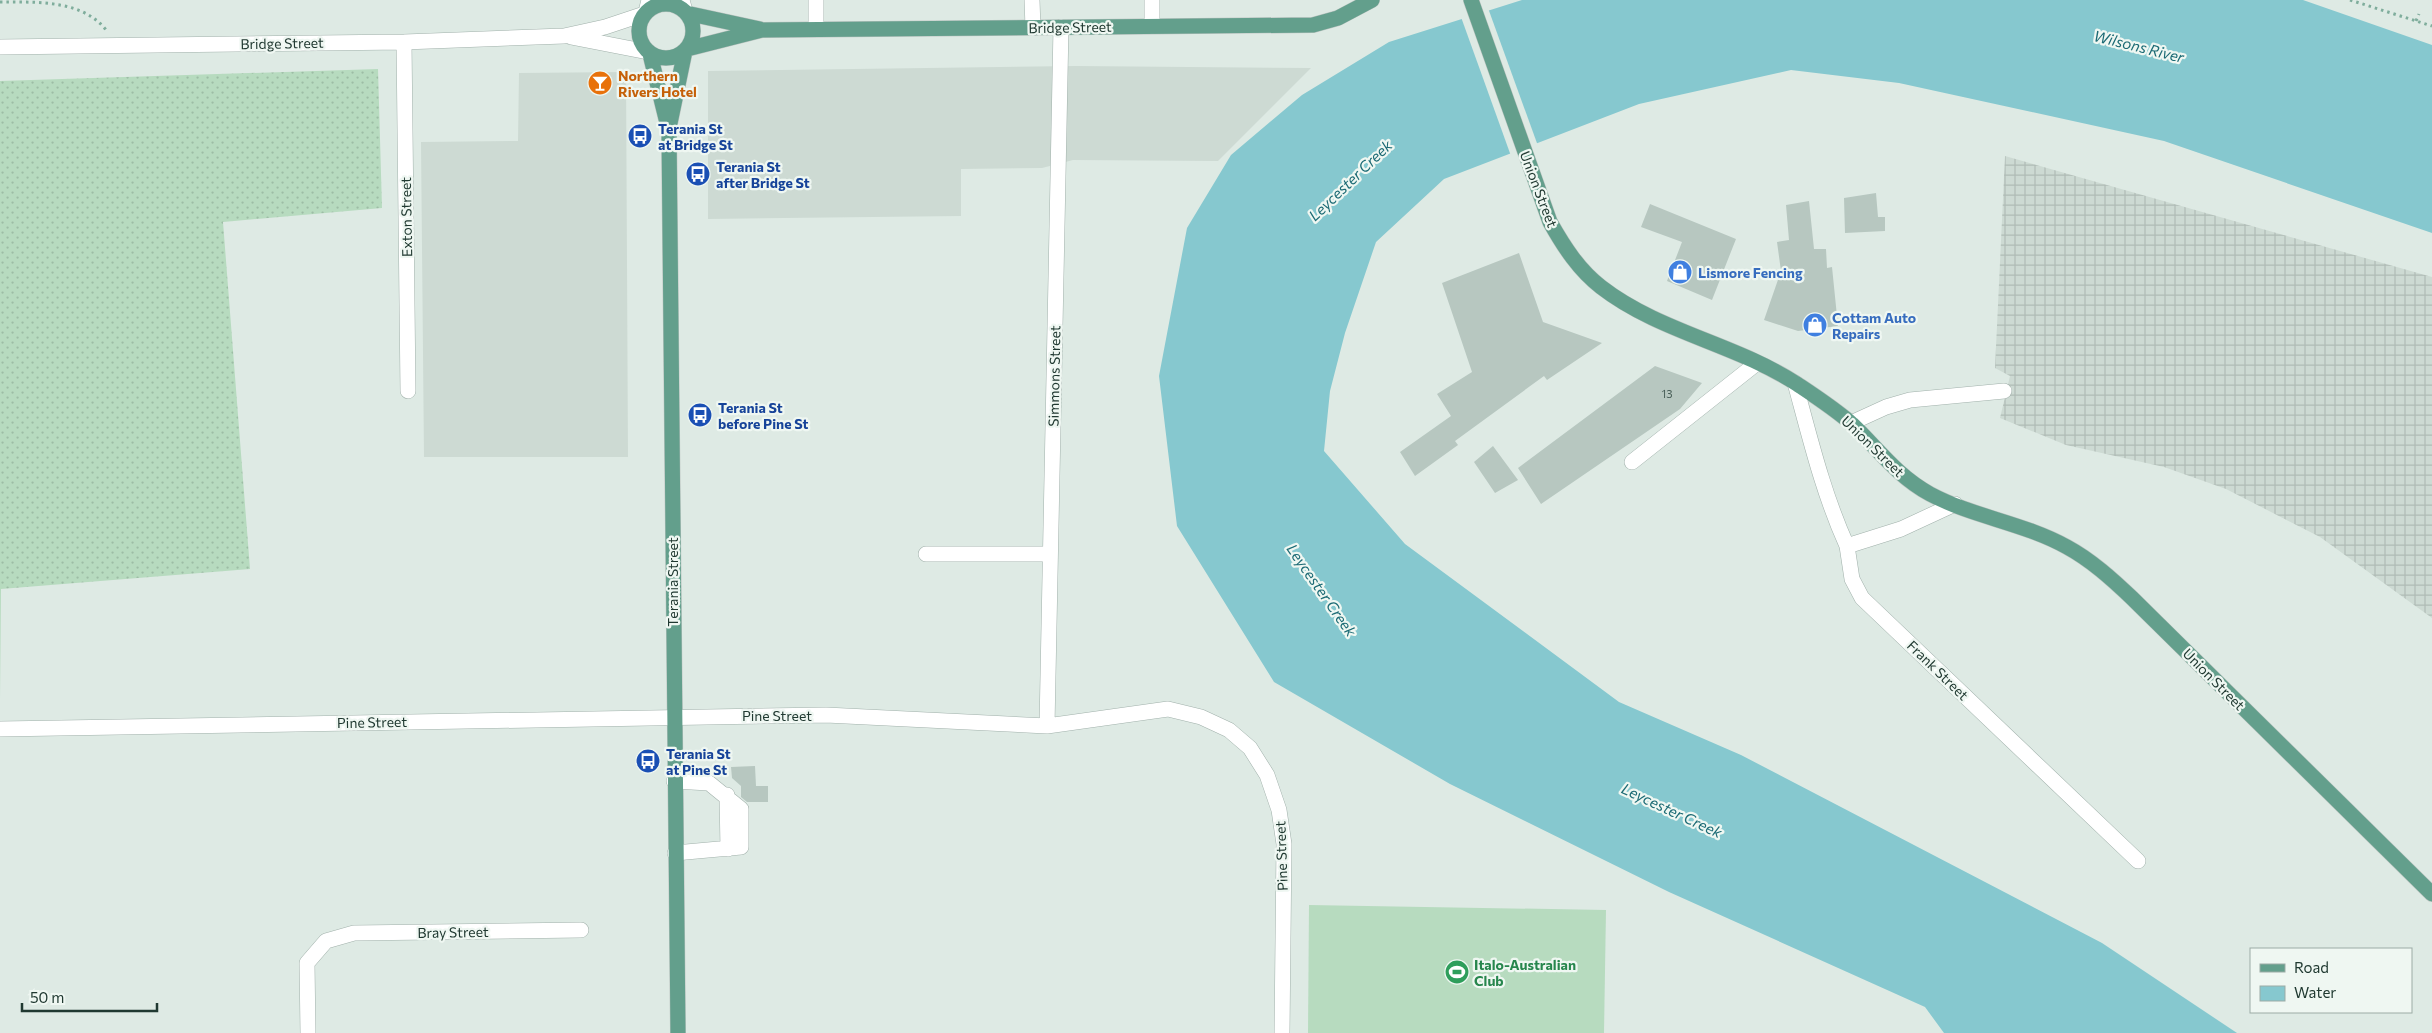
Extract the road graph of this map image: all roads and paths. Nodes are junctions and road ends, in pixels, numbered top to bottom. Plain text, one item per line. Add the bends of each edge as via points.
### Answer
1 (816, 0) edge
2 (1032, 0) edge
3 (1152, 0) edge
4 (1372, 0) edge
5 (1470, 0) edge
6 (2350, 0) edge
7 (0, 2) edge
8 (684, 8) edge
9 (647, 9) edge
10 (2419, 14) dead end
11 (2416, 21) junction
12 (1152, 26) junction
13 (2432, 26) edge
14 (1061, 27) junction
15 (816, 28) junction
16 (1033, 28) junction
17 (762, 30) junction
18 (564, 36) junction
19 (404, 42) junction
20 (111, 46) junction
21 (0, 47) edge
22 (686, 50) junction
23 (649, 53) junction
24 (669, 131) junction
25 (1757, 363) junction
26 (1795, 383) junction
27 (408, 391) dead end
28 (2004, 391) dead end
29 (1851, 424) junction
30 (1632, 462) dead end
31 (1955, 504) junction
32 (1847, 546) junction
33 (926, 554) dead end
34 (1050, 554) junction
35 (673, 716) junction
36 (1047, 726) junction
37 (0, 729) edge
38 (674, 781) junction
39 (675, 853) junction
40 (2138, 861) dead end
41 (2432, 894) edge
42 (581, 930) dead end
43 (308, 1033) edge
44 (678, 1033) edge
45 (1282, 1033) edge

1 - 15 street
2 - 16 street
3 - 12 street
4 - 12 main road, Bridge Street via 1338,18 1313,25
5 - 25 main road, Union Street via 1550,222 1577,264 1623,302
6 - 11 path
7 - 20 path via 73,4 99,19 108,33
8 - 9 main road via 662,4
8 - 17 main road, Bridge Street
8 - 22 main road via 694,31
9 - 18 street, Bridge Street via 605,27
9 - 23 main road via 639,34
10 - 11 path
11 - 13 path
12 - 14 main road, Bridge Street
14 - 16 main road, Bridge Street
14 - 34 street, Simmons Street
15 - 16 main road, Bridge Street
15 - 17 main road, Bridge Street
17 - 22 main road, Bridge Street
18 - 19 street, Bridge Street
18 - 23 street, Bridge Street
19 - 20 street, Bridge Street
19 - 27 street, Exton Street
20 - 21 street, Bridge Street
22 - 23 main road via 668,59
22 - 24 main road, Terania Street
23 - 24 main road, Terania Street
24 - 35 main road, Terania Street
25 - 26 main road, Union Street
25 - 30 street
26 - 29 main road, Union Street
26 - 32 street, Frank Street via 1817,468
28 - 29 street via 1910,400 1886,407
29 - 31 main road, Union Street via 1910,482
31 - 32 street via 1901,529
31 - 41 main road, Union Street via 2067,547 2110,578
32 - 40 street, Frank Street via 1852,580 1862,598
33 - 34 street
34 - 36 street, Simmons Street
35 - 36 street, Pine Street via 826,715
35 - 37 street, Pine Street
35 - 38 main road, Terania Street
36 - 45 street, Pine Street via 1168,710 1201,717 1222,727 1250,748 1266,775 1279,810 1284,844
38 - 39 main road, Terania Street
38 - 39 street via 709,782 741,809 741,847
39 - 44 main road, Terania Street
42 - 43 street, Bray Street via 354,933 326,941 307,963

